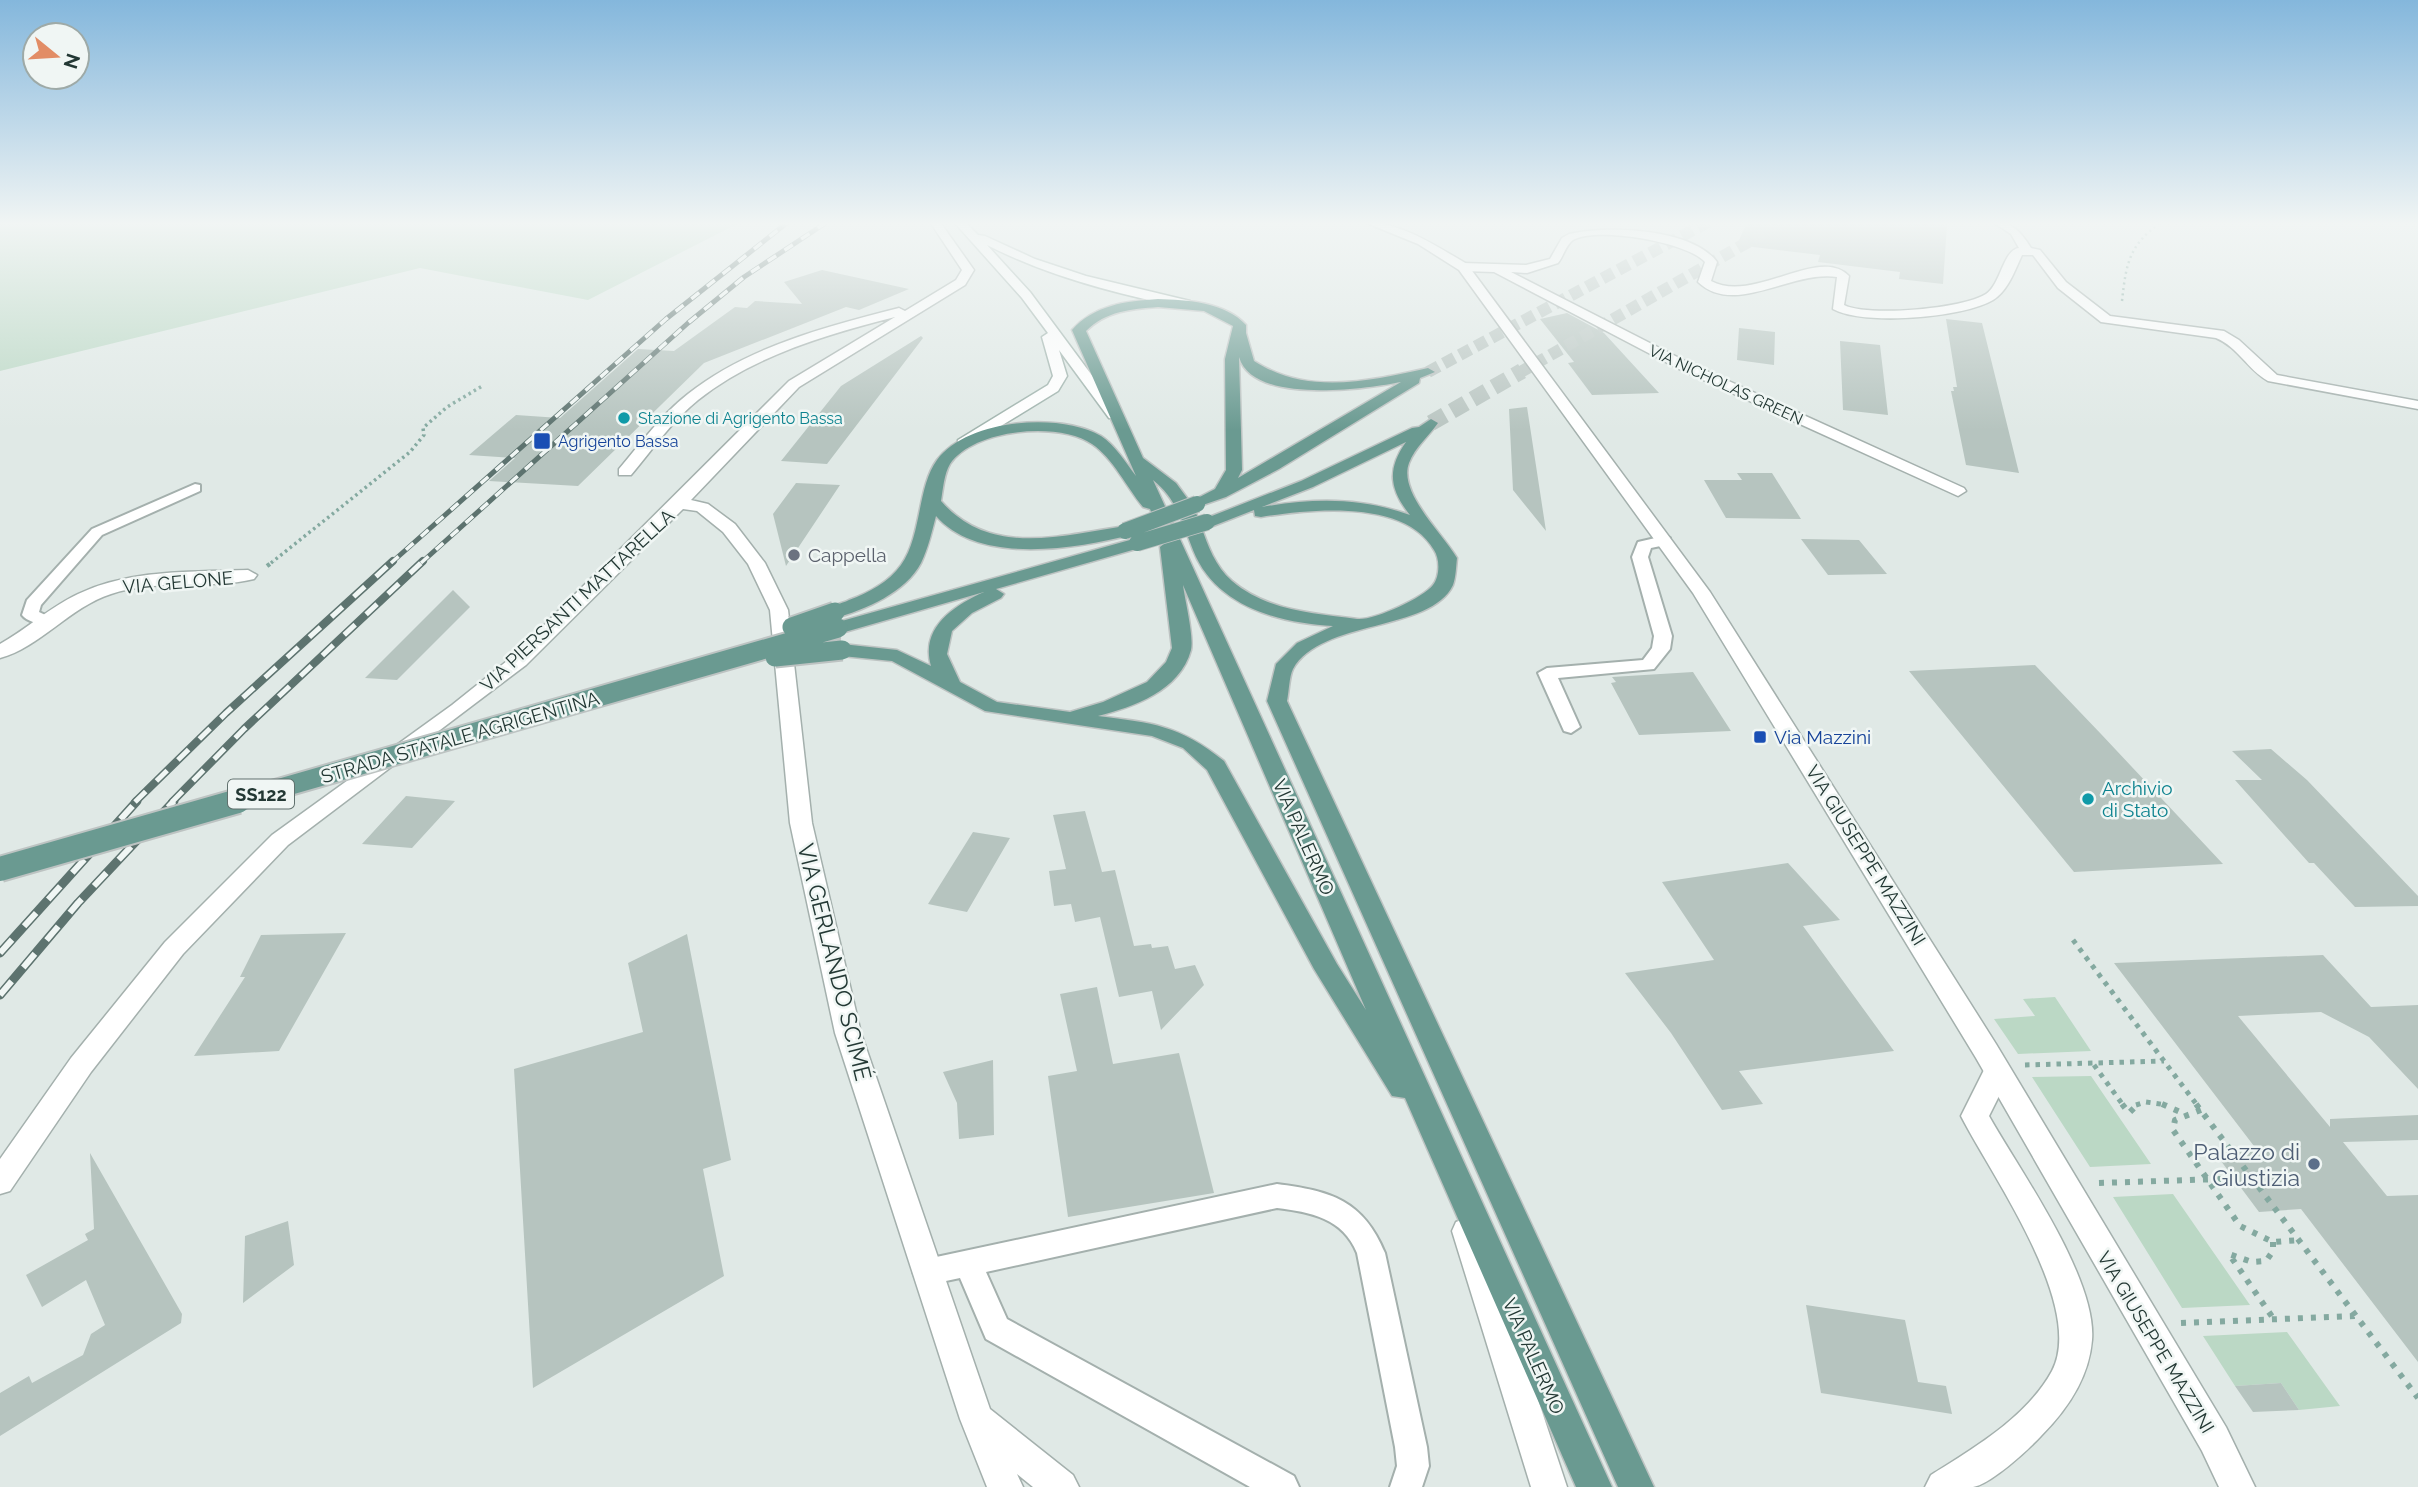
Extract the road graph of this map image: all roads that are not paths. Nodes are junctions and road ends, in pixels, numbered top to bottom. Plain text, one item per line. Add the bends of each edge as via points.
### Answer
1 (946, 291) edge
2 (1023, 291) edge
3 (1134, 291) edge
4 (1481, 291) edge
5 (1539, 291) edge
6 (1726, 291) edge
7 (1754, 291) edge
8 (1840, 291) edge
9 (1995, 291) edge
10 (2069, 291) edge
11 (1196, 306) junction
12 (921, 307) junction
13 (1041, 315) junction
14 (1239, 333) junction
15 (2418, 405) edge
16 (1114, 415) junction
17 (959, 446) junction
18 (1135, 456) junction
19 (625, 472) dead end
20 (195, 488) dead end
21 (1958, 491) dead end
22 (1220, 494) junction
23 (932, 501) junction
24 (679, 503) junction
25 (1208, 522) junction
26 (1166, 524) junction
27 (1131, 537) junction
28 (1435, 538) junction
29 (1664, 541) junction
30 (248, 575) road end
31 (1392, 615) junction
32 (47, 620) junction
33 (837, 620) junction
34 (0, 652) edge
35 (956, 689) junction
36 (1045, 715) junction
37 (522, 719) junction
38 (1571, 727) dead end
39 (0, 869) edge
40 (1995, 1069) junction
41 (1441, 1149) junction
42 (0, 1182) edge
43 (968, 1263) junction
44 (928, 1272) junction
45 (977, 1419) junction
46 (1004, 1487) edge
47 (1061, 1487) edge
48 (1283, 1487) edge
49 (1406, 1487) edge
50 (1549, 1487) edge
51 (1594, 1487) edge
52 (1636, 1487) edge
53 (1943, 1487) edge
54 (2237, 1487) edge

1 - 12 street, VIA PIERSANTI MATTARELLA
2 - 13 street, VIA PALERMO
3 - 11 street
4 - 29 street, VIA GIUSEPPE MAZZINI
5 - 21 street, VIA NICHOLAS GREEN via 1684,366
6 - 7 street
8 - 9 street via 1837,306 1875,316 1967,305 1986,300
10 - 15 street via 2096,314 2121,323 2219,334 2234,340 2255,368 2273,378
11 - 14 main road via 1233,318 1240,325
11 - 16 main road via 1129,306 1110,309 1084,322 1079,330 1081,340
12 - 19 street via 816,337 712,384 673,417
12 - 24 street, VIA PIERSANTI MATTARELLA via 794,384
13 - 16 street, VIA PALERMO
13 - 17 street via 1059,363 1060,376 1053,388
14 - 22 main road via 1232,359 1234,470
14 - 22 main road via 1248,363 1295,384 1348,387 1428,372
16 - 18 main road, VIA PALERMO
17 - 23 main road via 941,468
17 - 26 main road via 1011,429 1084,434 1099,442
18 - 26 main road, VIA PALERMO
18 - 31 main road via 1178,495 1211,569 1242,597 1273,611 1312,619 1348,621
20 - 32 lane via 97,533 33,604 30,615
22 - 27 main road, bridge
23 - 27 main road via 965,532 1008,542
23 - 33 main road via 912,564 904,575
24 - 42 street, VIA PIERSANTI MATTARELLA via 519,660 280,840 174,948 81,1065
24 - 44 street, VIA GERLANDO SCIMÉ via 702,507 729,528 756,563 779,610 801,822 842,1006
25 - 27 main road, bridge
25 - 28 main road via 1299,506 1343,505 1400,517
25 - 28 main road via 1307,484 1431,423 1404,455 1398,483 1412,511
26 - 36 main road via 1182,648 1172,668 1148,690 1114,705
26 - 41 main road, VIA PALERMO
27 - 33 main road
27 - 35 main road via 975,602 954,617 936,650 940,670
28 - 31 main road via 1448,558 1444,583 1428,599
29 - 38 lane via 1644,545 1640,557 1663,636 1661,649 1648,665 1547,673
29 - 40 street, VIA GIUSEPPE MAZZINI via 1758,682
30 - 32 street, VIA GELONE via 127,584 83,598
31 - 52 main road via 1310,641 1292,654 1280,669 1277,701
32 - 34 street, VIA GELONE
33 - 37 main road, STRADA STATALE AGRIGENTINA / SS122, bridge
35 - 36 main road via 992,707
35 - 37 main road, bridge via 897,656 842,650 772,658
36 - 41 main road via 1157,730 1190,744 1216,766 1327,969
37 - 39 main road, STRADA STATALE AGRIGENTINA / SS122, bridge
40 - 53 street via 1975,1116 2061,1269 2077,1329 2063,1382 2034,1418 1994,1455
40 - 54 street, VIA GIUSEPPE MAZZINI via 2214,1438
41 - 50 street
41 - 51 main road, VIA PALERMO
43 - 44 lane
43 - 48 lane via 996,1329
43 - 49 lane via 1277,1196 1308,1198 1337,1209 1352,1221 1371,1253 1411,1447 1413,1466
44 - 45 street, VIA GERLANDO SCIMÉ
45 - 46 street, VIA GERLANDO SCIMÉ
45 - 47 street

